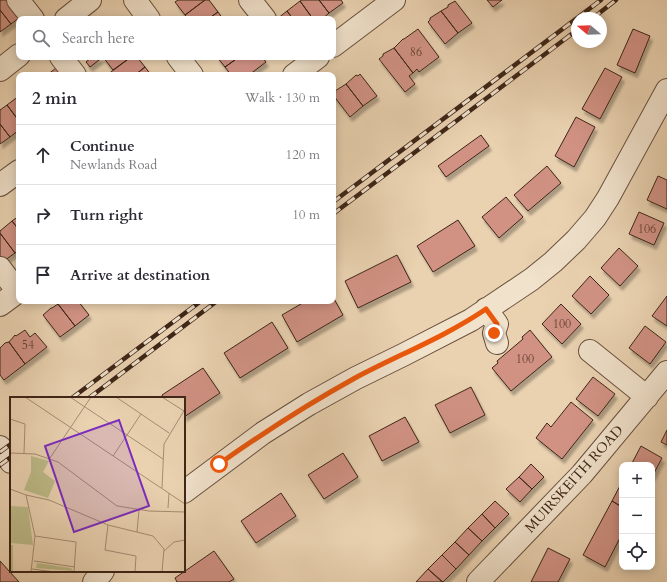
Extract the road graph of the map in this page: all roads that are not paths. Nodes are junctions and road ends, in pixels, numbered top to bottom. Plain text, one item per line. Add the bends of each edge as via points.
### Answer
1 (18, 0) edge
2 (90, 0) edge
3 (135, 0) edge
4 (250, 0) edge
5 (394, 0) edge
6 (30, 16) edge
7 (70, 16) edge
8 (147, 16) edge
9 (263, 16) edge
10 (336, 44) edge
11 (16, 57) edge
12 (63, 60) edge
13 (180, 60) edge
14 (0, 70) edge
15 (73, 72) edge
16 (190, 72) edge
17 (667, 90) edge
18 (16, 173) edge
19 (0, 186) edge
20 (0, 268) edge
21 (16, 288) edge
22 (16, 293) edge
23 (0, 305) edge
24 (486, 309) junction
25 (497, 343) dead end
26 (590, 351) dead end
27 (667, 372) edge
28 (647, 397) junction
29 (0, 447) edge
30 (10, 461) edge
31 (185, 491) edge
32 (478, 582) edge

1 - 6 street
2 - 7 street
3 - 8 street
4 - 9 street
5 - 10 street
11 - 14 street
12 - 15 street
13 - 16 street
17 - 24 street via 595,218 553,262
18 - 19 street
20 - 21 street
22 - 23 street
24 - 25 street via 497,324 494,333
24 - 31 street via 456,328 309,404 263,433
26 - 28 street
27 - 28 street, MUIRSKEITH ROAD
28 - 32 street, MUIRSKEITH ROAD via 582,474
29 - 30 street

